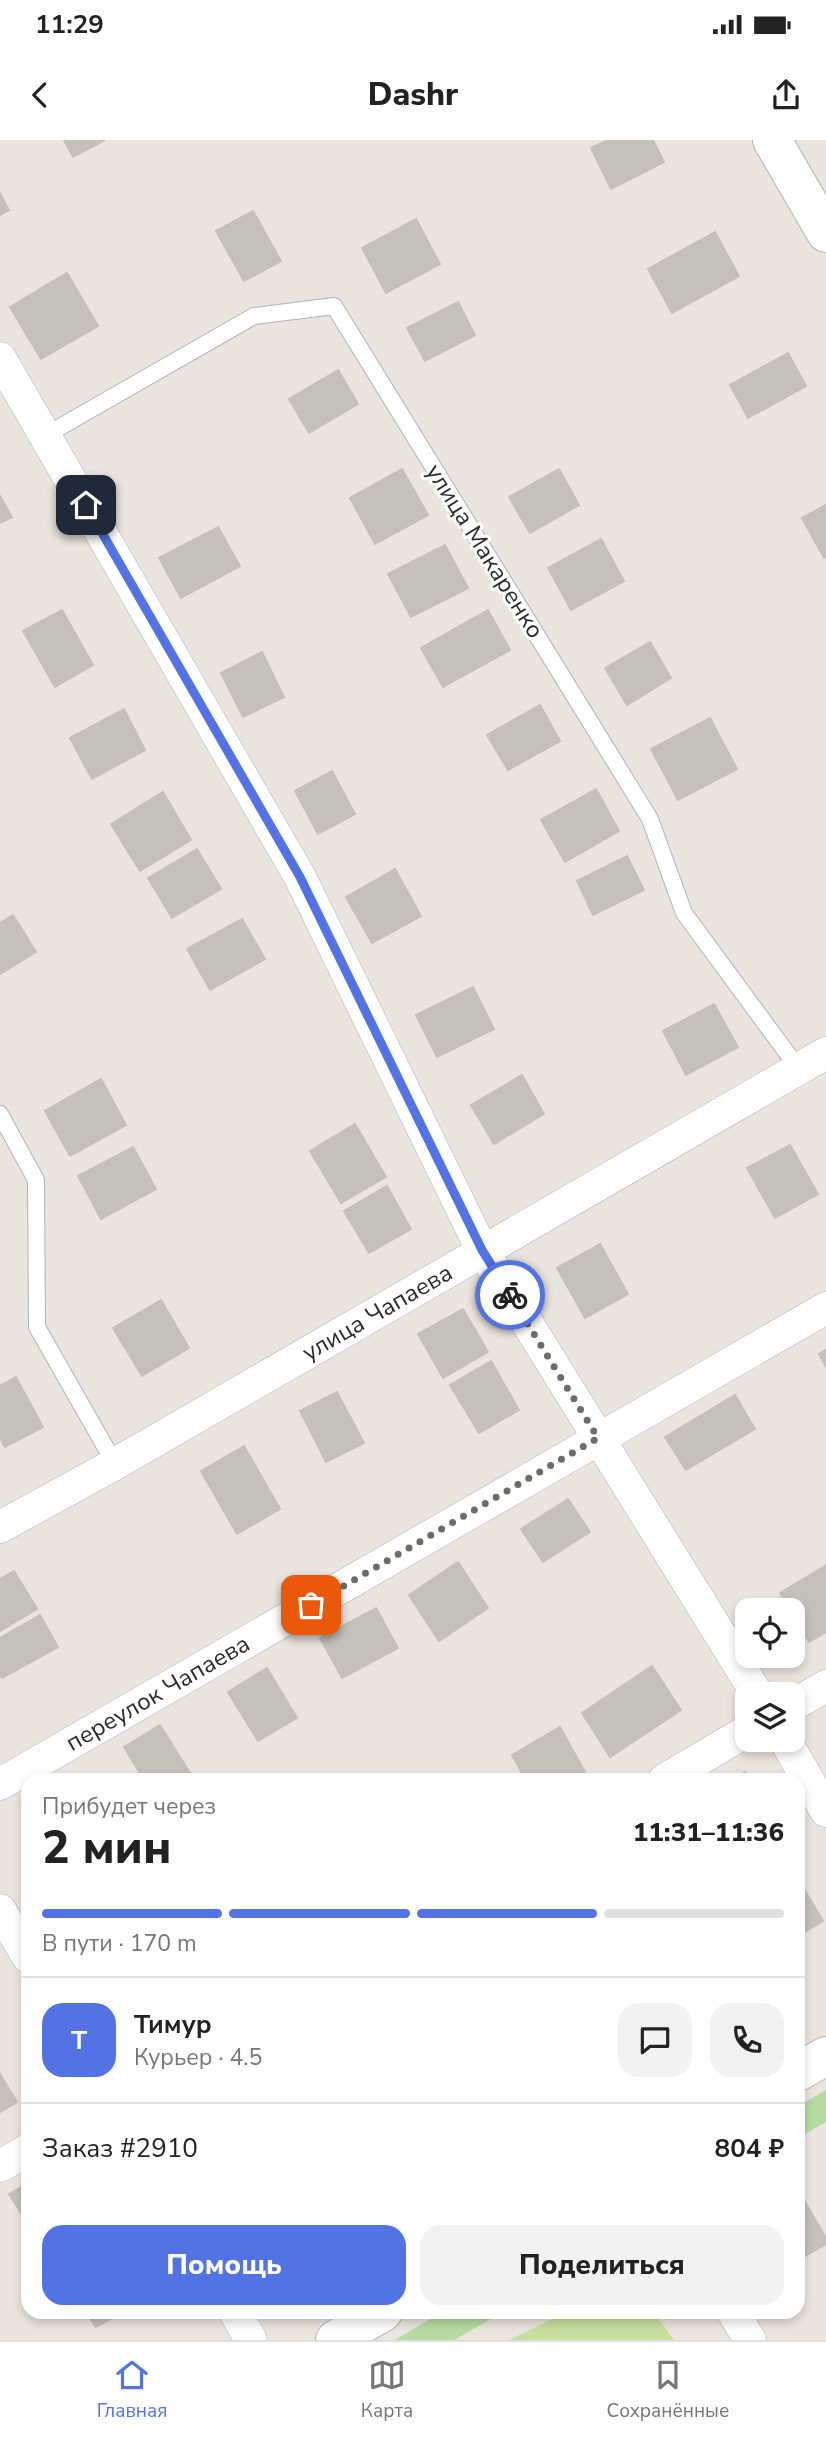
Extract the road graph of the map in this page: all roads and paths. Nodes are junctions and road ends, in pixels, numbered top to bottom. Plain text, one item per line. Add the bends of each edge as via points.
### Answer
1 (772, 140) edge
2 (826, 233) edge
3 (0, 358) edge
4 (46, 435) junction
5 (826, 1053) edge
6 (799, 1068) junction
7 (0, 1114) edge
8 (482, 1250) junction
9 (826, 1308) edge
10 (598, 1438) junction
11 (115, 1464) junction
12 (0, 1527) edge
13 (750, 1682) edge
14 (826, 1686) edge
15 (805, 1698) edge
16 (735, 1738) edge
17 (792, 1752) edge
18 (676, 1773) edge
19 (804, 1773) edge
20 (805, 1775) edge
21 (0, 1784) edge
22 (826, 1811) edge
23 (0, 1910) edge
24 (21, 1945) edge
25 (826, 2056) edge
26 (805, 2068) edge
27 (21, 2154) edge
28 (0, 2166) edge
29 (239, 2319) edge
30 (371, 2319) edge
31 (737, 2319) edge
32 (251, 2340) edge
33 (334, 2340) edge
34 (750, 2340) edge

1 - 2 street
3 - 4 street
4 - 6 lane, улица Макаренко via 254,316 334,306 650,819 684,913
4 - 8 street via 300,877
5 - 6 street, улица Чапаева
6 - 8 street, улица Чапаева
7 - 11 lane via 36,1180 37,1327
8 - 10 street
8 - 11 street, улица Чапаева
9 - 10 street, переулок Чапаева
10 - 13 street
10 - 21 street, переулок Чапаева
11 - 12 street, улица Чапаева
14 - 15 street
16 - 18 street
17 - 19 street
20 - 22 street
23 - 24 street
25 - 26 street
27 - 28 street
29 - 32 street
30 - 33 street
31 - 34 street

